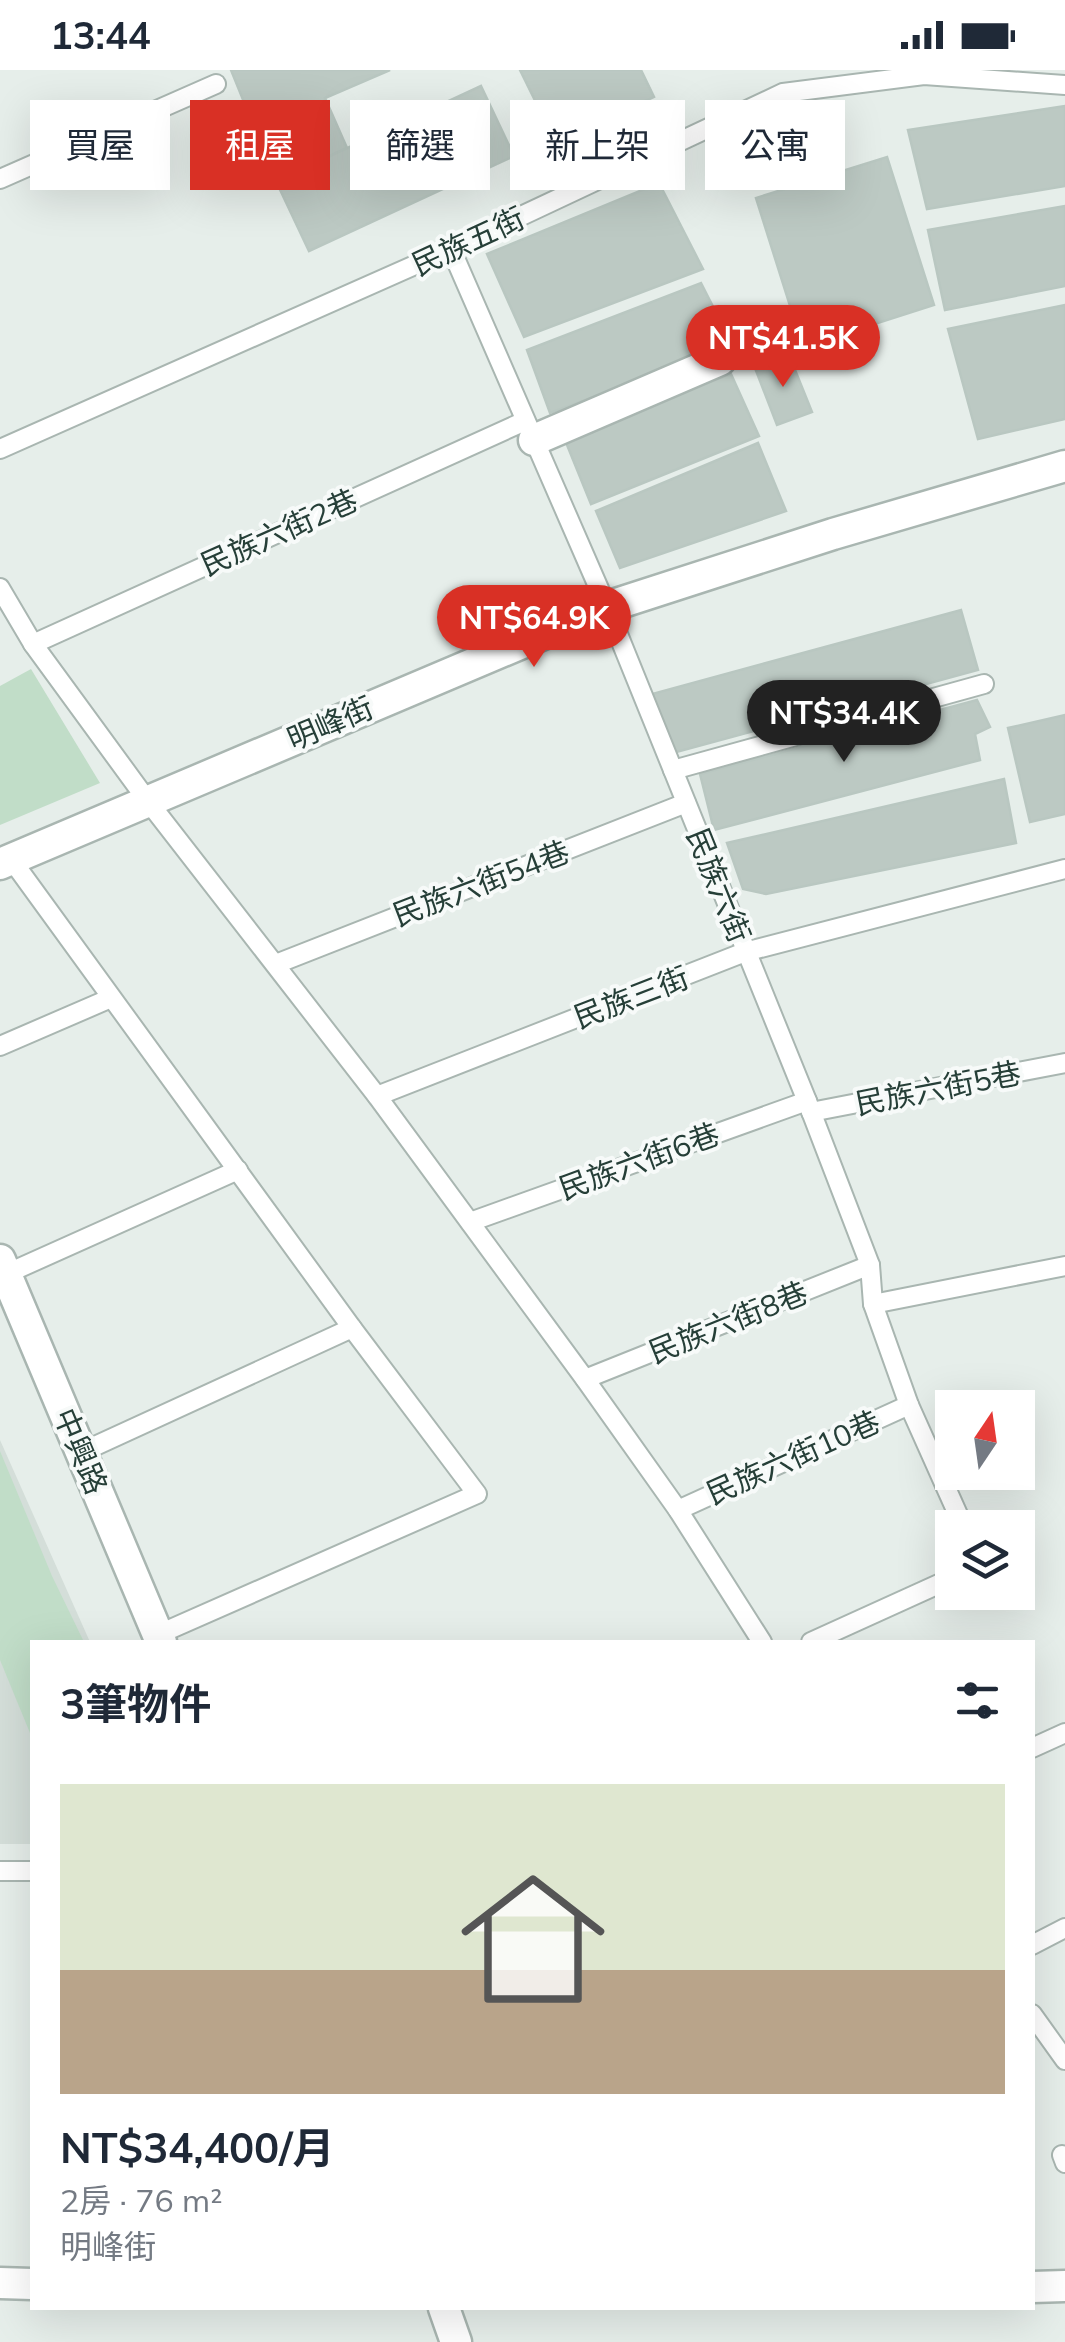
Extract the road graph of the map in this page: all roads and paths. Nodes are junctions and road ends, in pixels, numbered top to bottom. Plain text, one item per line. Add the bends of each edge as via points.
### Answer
1 (216, 84) dead end
2 (1065, 85) edge
3 (0, 179) edge
4 (451, 249) junction
5 (720, 360) dead end
6 (530, 430) junction
7 (0, 449) edge
8 (1065, 466) edge
9 (0, 588) edge
10 (607, 607) junction
11 (33, 644) junction
12 (984, 684) dead end
13 (673, 770) junction
14 (147, 800) junction
15 (686, 803) junction
16 (6, 862) edge
17 (1065, 869) edge
18 (745, 952) junction
19 (276, 964) junction
20 (111, 998) junction
21 (0, 1046) edge
22 (1065, 1063) edge
23 (377, 1096) junction
24 (809, 1106) junction
25 (238, 1170) junction
26 (470, 1222) junction
27 (870, 1265) junction
28 (1065, 1266) edge
29 (3, 1267) edge
30 (873, 1304) junction
31 (352, 1328) junction
32 (585, 1379) junction
33 (909, 1405) junction
34 (82, 1452) junction
35 (678, 1510) junction
36 (956, 1510) edge
37 (935, 1586) edge
38 (159, 1639) edge
39 (761, 1640) edge
40 (816, 1640) edge
41 (1065, 1732) edge
42 (1035, 1747) edge
43 (30, 1870) edge
44 (0, 1871) edge
45 (1065, 1928) edge
46 (1035, 1943) edge
47 (1035, 2018) edge
48 (1065, 2060) edge
49 (0, 2283) edge
50 (30, 2284) edge
51 (1065, 2286) edge
52 (1035, 2287) edge
53 (445, 2310) edge
54 (456, 2342) edge

1 - 3 lane
2 - 4 lane, 民族五街 via 924,74 783,93
4 - 6 lane, 民族六街
4 - 7 lane, 民族五街
5 - 6 street
6 - 10 lane, 民族六街
6 - 11 lane, 民族六街2巷
8 - 10 street, 明峰街
9 - 11 lane
10 - 13 lane, 民族六街
10 - 14 street, 明峰街
11 - 14 lane
12 - 13 lane
13 - 15 lane, 民族六街
14 - 16 street, 明峰街
14 - 19 lane
15 - 18 lane, 民族六街
15 - 19 lane, 民族六街54巷
16 - 20 lane
17 - 18 lane, 民族三街
18 - 23 lane, 民族三街
18 - 24 lane, 民族六街
19 - 23 lane
20 - 21 lane
20 - 25 lane
22 - 24 lane, 民族六街5巷
23 - 26 lane
24 - 26 lane, 民族六街6巷
24 - 27 lane, 民族六街
25 - 29 lane
25 - 31 lane
26 - 32 lane
27 - 30 lane, 民族六街
27 - 32 lane, 民族六街8巷
28 - 30 lane
29 - 34 street, 中興路
30 - 33 lane, 民族六街
31 - 34 lane
31 - 38 lane via 477,1494
32 - 35 lane
33 - 35 lane, 民族六街10巷
33 - 36 lane, 民族六街
34 - 38 street, 中興路
35 - 39 lane
37 - 40 lane
41 - 42 lane
43 - 44 lane
45 - 46 lane
47 - 48 lane
49 - 50 street
51 - 52 street
53 - 54 street

